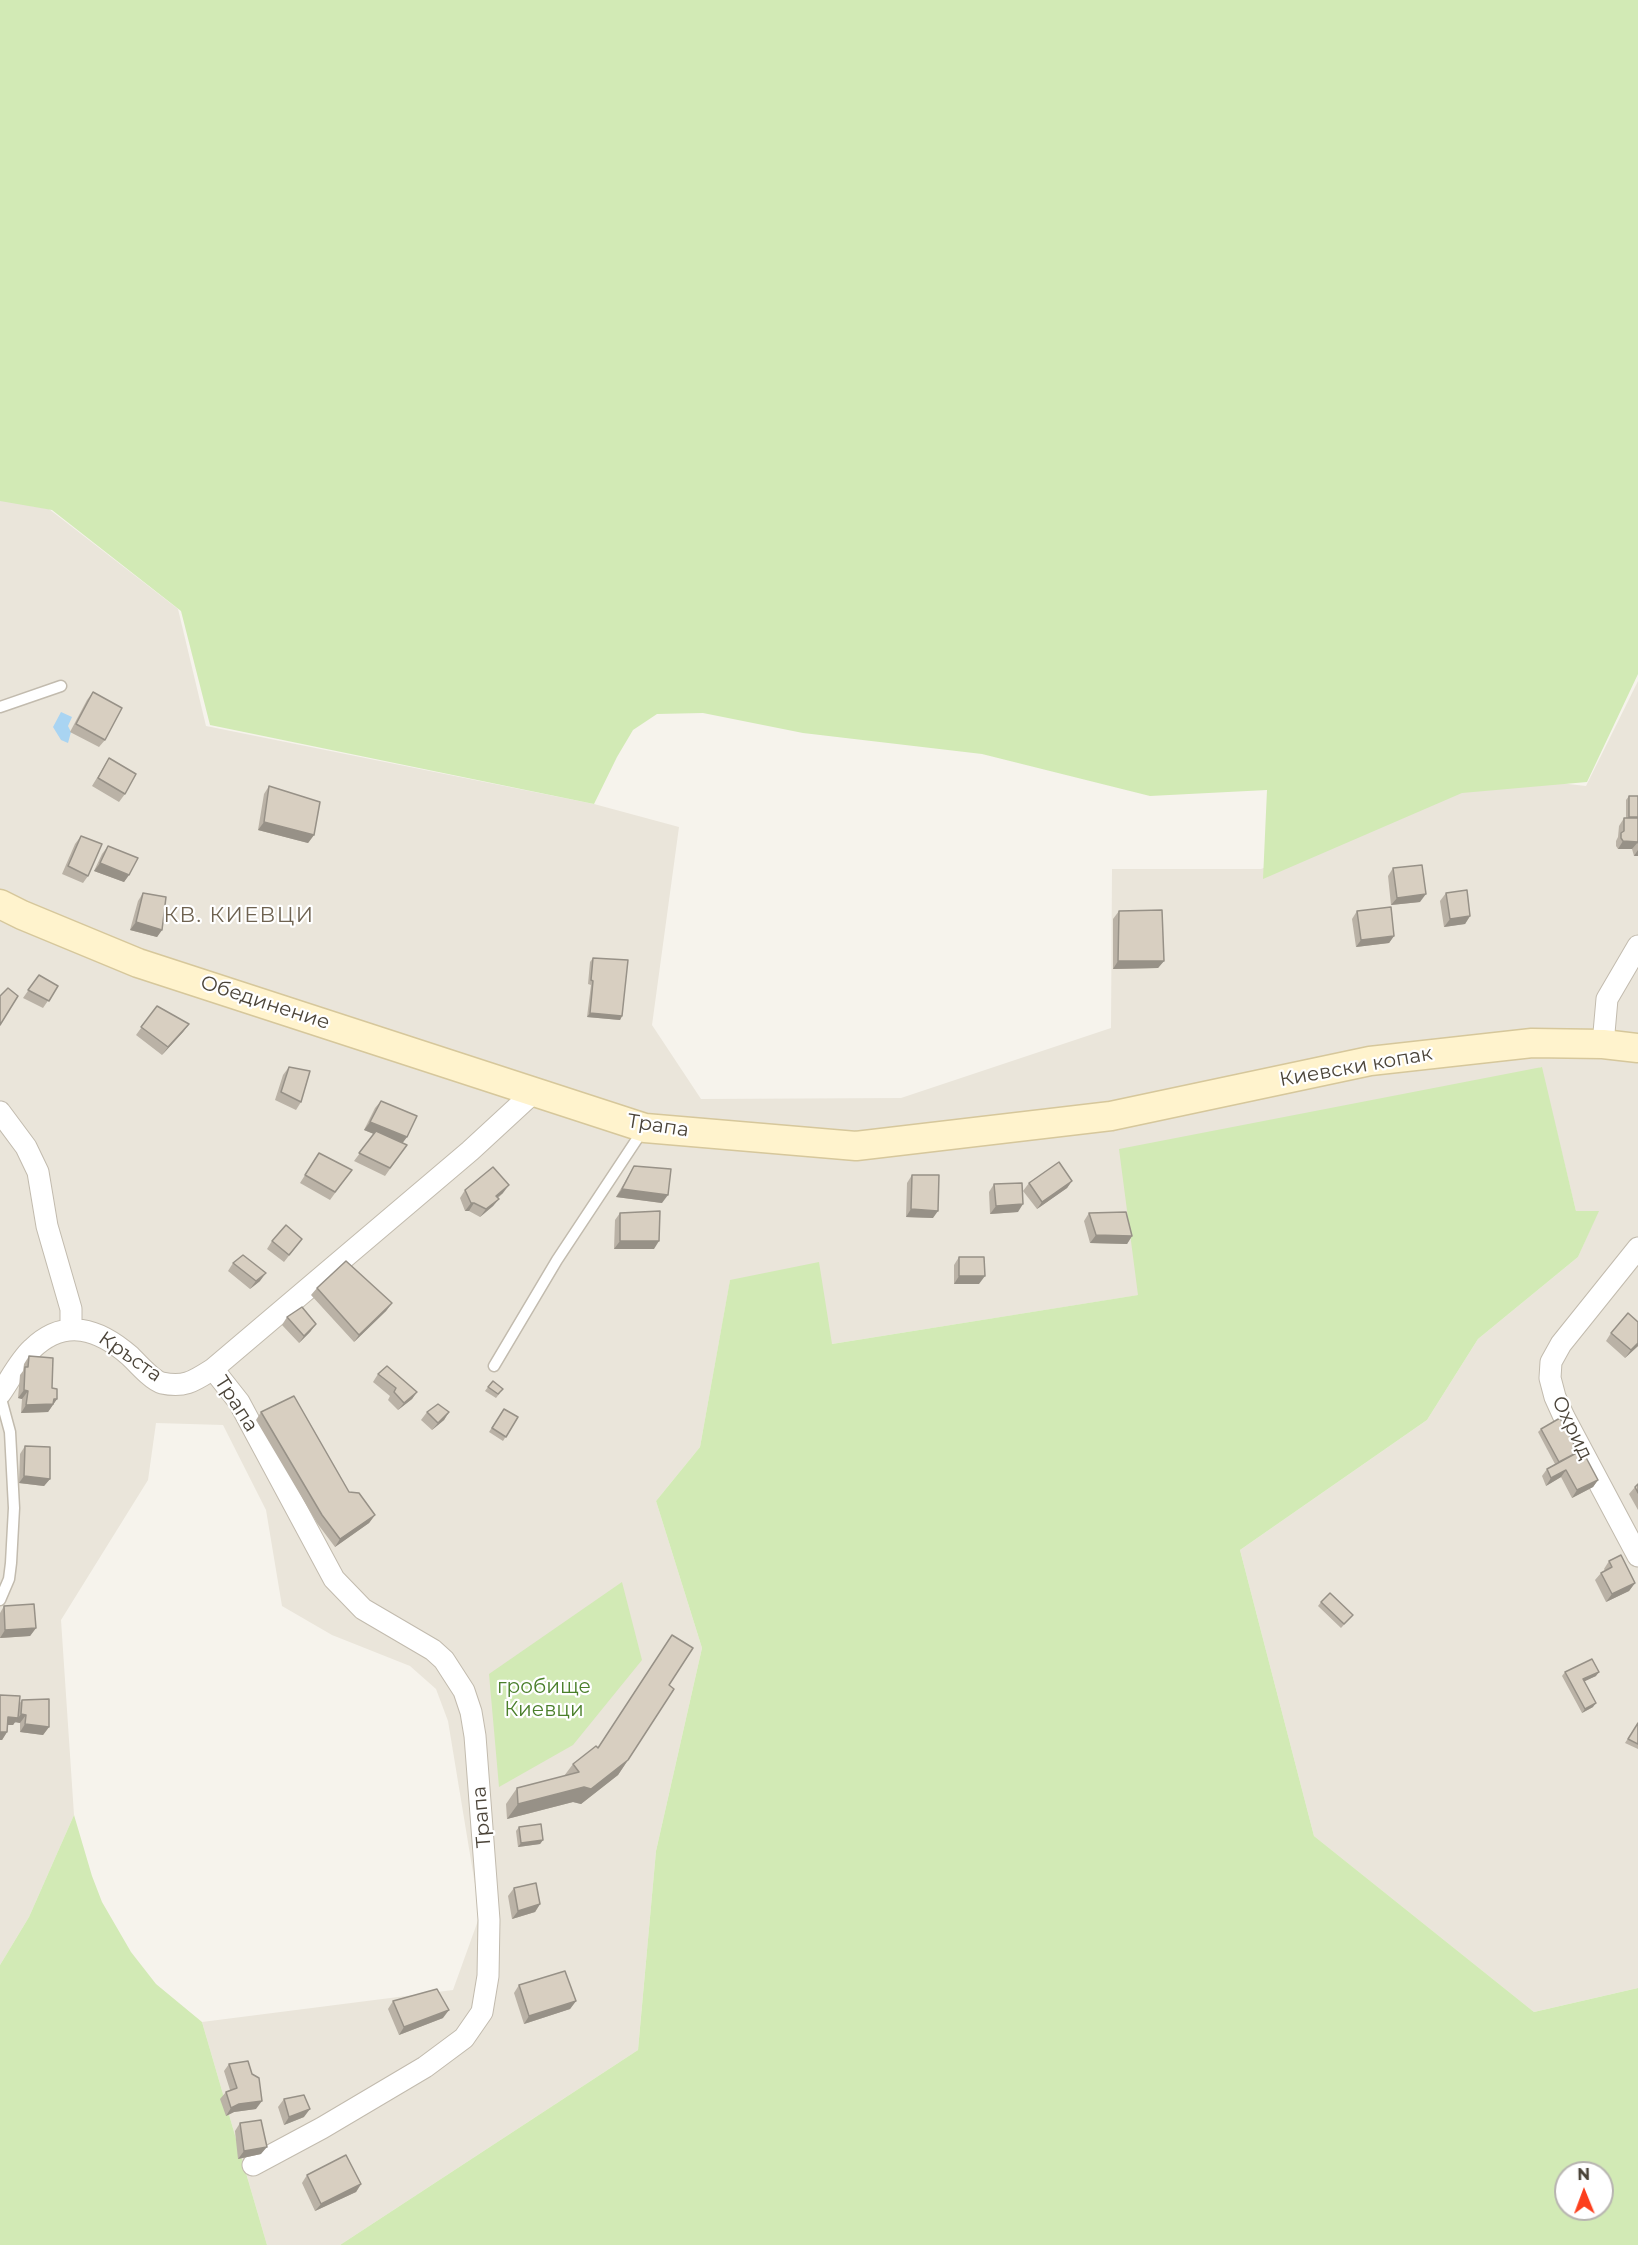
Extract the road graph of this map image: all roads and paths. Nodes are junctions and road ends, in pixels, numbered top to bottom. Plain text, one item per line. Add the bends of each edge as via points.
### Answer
1 (61, 686) dead end
2 (0, 707) edge
3 (0, 904) edge
4 (1638, 946) edge
5 (1604, 1044) junction
6 (1638, 1047) edge
7 (534, 1092) junction
8 (0, 1112) edge
9 (1111, 1116) joint
10 (645, 1128) junction
11 (1638, 1248) edge
12 (71, 1330) junction
13 (494, 1366) dead end
14 (213, 1369) junction
15 (0, 1394) edge
16 (1638, 1556) edge
17 (0, 1600) edge
18 (253, 2165) dead end

1 - 2 lane
3 - 7 street, Обединение via 138,963
4 - 5 street via 1607,999
5 - 6 street, Киевски копак
5 - 9 street, Киевски копак via 1532,1043 1370,1061
7 - 10 street, Трапа
7 - 14 street, Трапа
8 - 12 street via 26,1147 38,1172 47,1226 71,1309
9 - 10 street, Трапа via 856,1146
10 - 13 lane via 557,1260
11 - 16 street, Охрид via 1561,1344 1551,1362 1550,1378 1564,1417
12 - 14 street, Кръста via 94,1332 114,1342 159,1383 189,1384
12 - 15 street, Кръста via 46,1336 30,1350
14 - 18 street, Трапа via 239,1402 334,1579 363,1609 433,1650 459,1682 475,1736 489,1891 485,1999 482,2012 464,2038 425,2067
15 - 17 lane, Кръста via 10,1432 14,1508 9,1579

